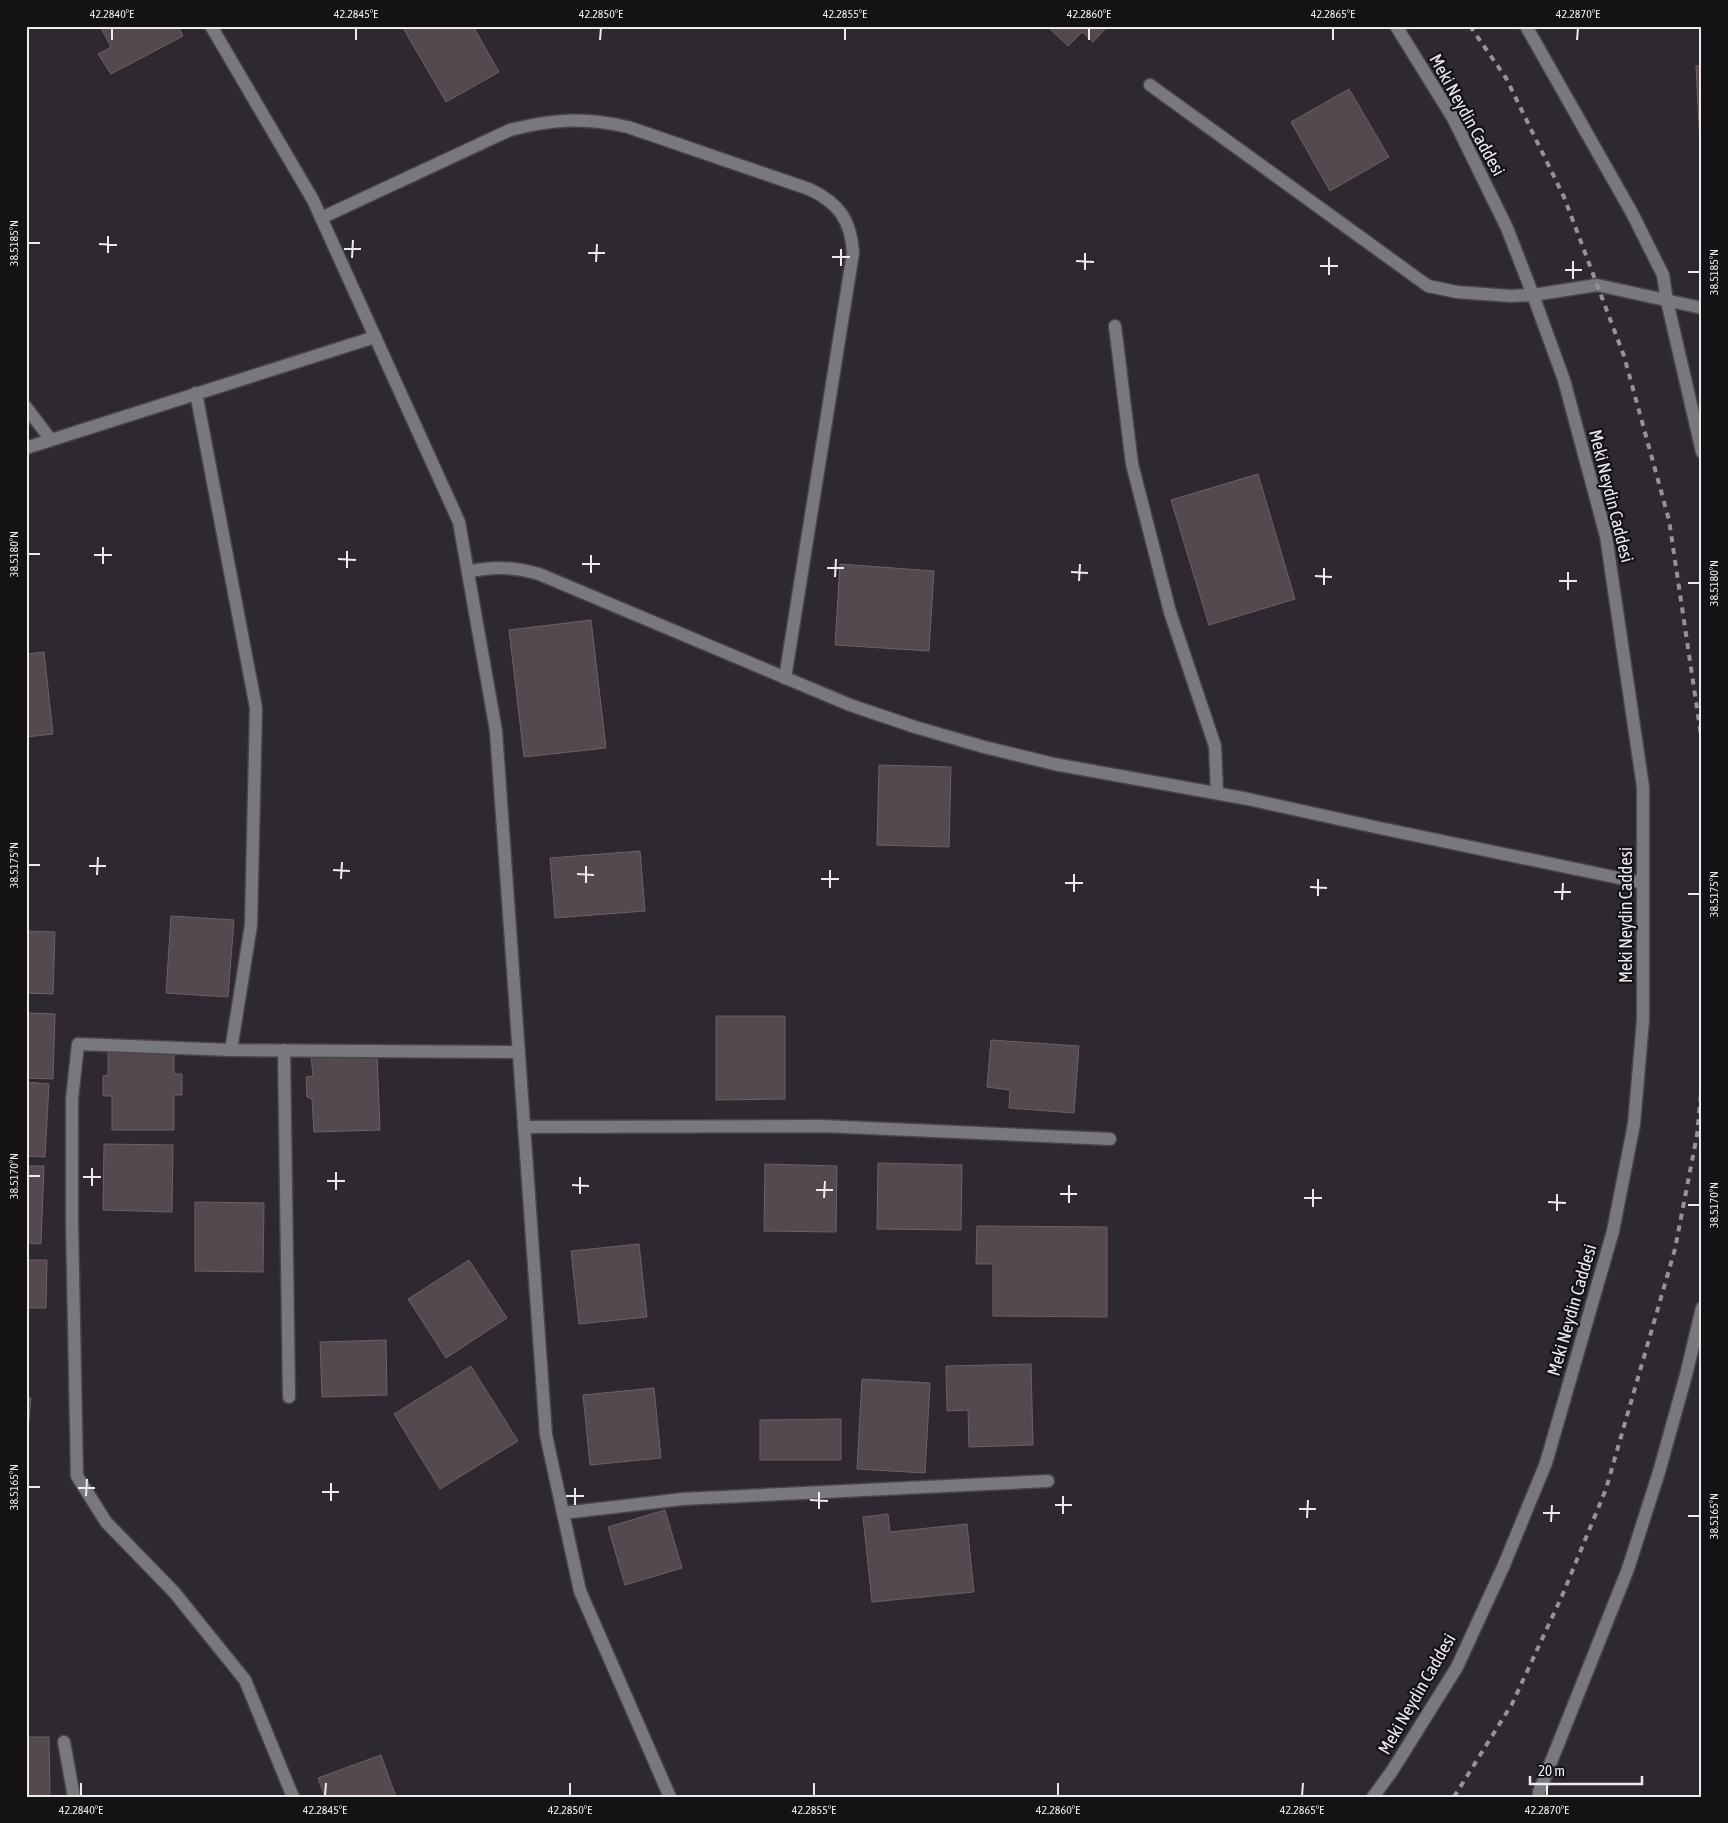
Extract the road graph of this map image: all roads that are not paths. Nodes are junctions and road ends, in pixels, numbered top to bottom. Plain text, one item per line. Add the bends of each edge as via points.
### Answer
1 (211, 26) edge
2 (1396, 26) edge
3 (1526, 26) edge
4 (1150, 85) dead end
5 (321, 218) junction
6 (1533, 295) junction
7 (1667, 301) junction
8 (1702, 308) edge
9 (1115, 326) dead end
10 (375, 337) junction
11 (196, 393) junction
12 (26, 407) edge
13 (51, 440) junction
14 (26, 448) edge
15 (1702, 452) edge
16 (468, 572) junction
17 (785, 678) junction
18 (1217, 793) junction
19 (1643, 882) junction
20 (232, 1050) junction
21 (284, 1050) junction
22 (519, 1052) junction
23 (524, 1127) junction
24 (1110, 1139) dead end
25 (1702, 1308) edge
26 (289, 1397) dead end
27 (1048, 1481) dead end
28 (563, 1513) junction
29 (64, 1742) dead end
30 (74, 1797) edge
31 (293, 1797) edge
32 (670, 1797) edge
33 (1373, 1797) edge
34 (1539, 1797) edge

1 - 5 street
2 - 6 street, Meki Neydin Caddesi via 1453,118 1507,228
3 - 7 street via 1632,213 1663,275
4 - 6 street via 1428,286 1487,295
5 - 10 street
5 - 17 street via 510,130 542,122 576,120 628,127 809,189 832,203 848,225 853,252
6 - 7 street via 1598,285
6 - 19 street, Meki Neydin Caddesi via 1564,380 1606,536 1644,787
7 - 8 street
7 - 15 street
9 - 18 street via 1132,464 1170,612 1215,746
10 - 11 street
10 - 16 street via 459,522
11 - 13 street
11 - 20 street via 256,708 251,925
12 - 13 street
13 - 14 street
16 - 17 street via 501,567 539,574
16 - 22 street via 496,731
17 - 18 street via 915,727 984,747 1054,764
18 - 19 street
19 - 33 street, Meki Neydin Caddesi via 1643,1020 1634,1124 1613,1231 1546,1464 1457,1667
20 - 21 street
20 - 31 street via 78,1044 72,1099 77,1476 106,1522 174,1592 245,1680
21 - 22 street
21 - 26 street
22 - 23 street
23 - 24 street via 822,1126
23 - 28 street via 546,1436
25 - 34 street via 1659,1472 1628,1569
27 - 28 street via 683,1499
28 - 32 street via 580,1592
29 - 30 street

